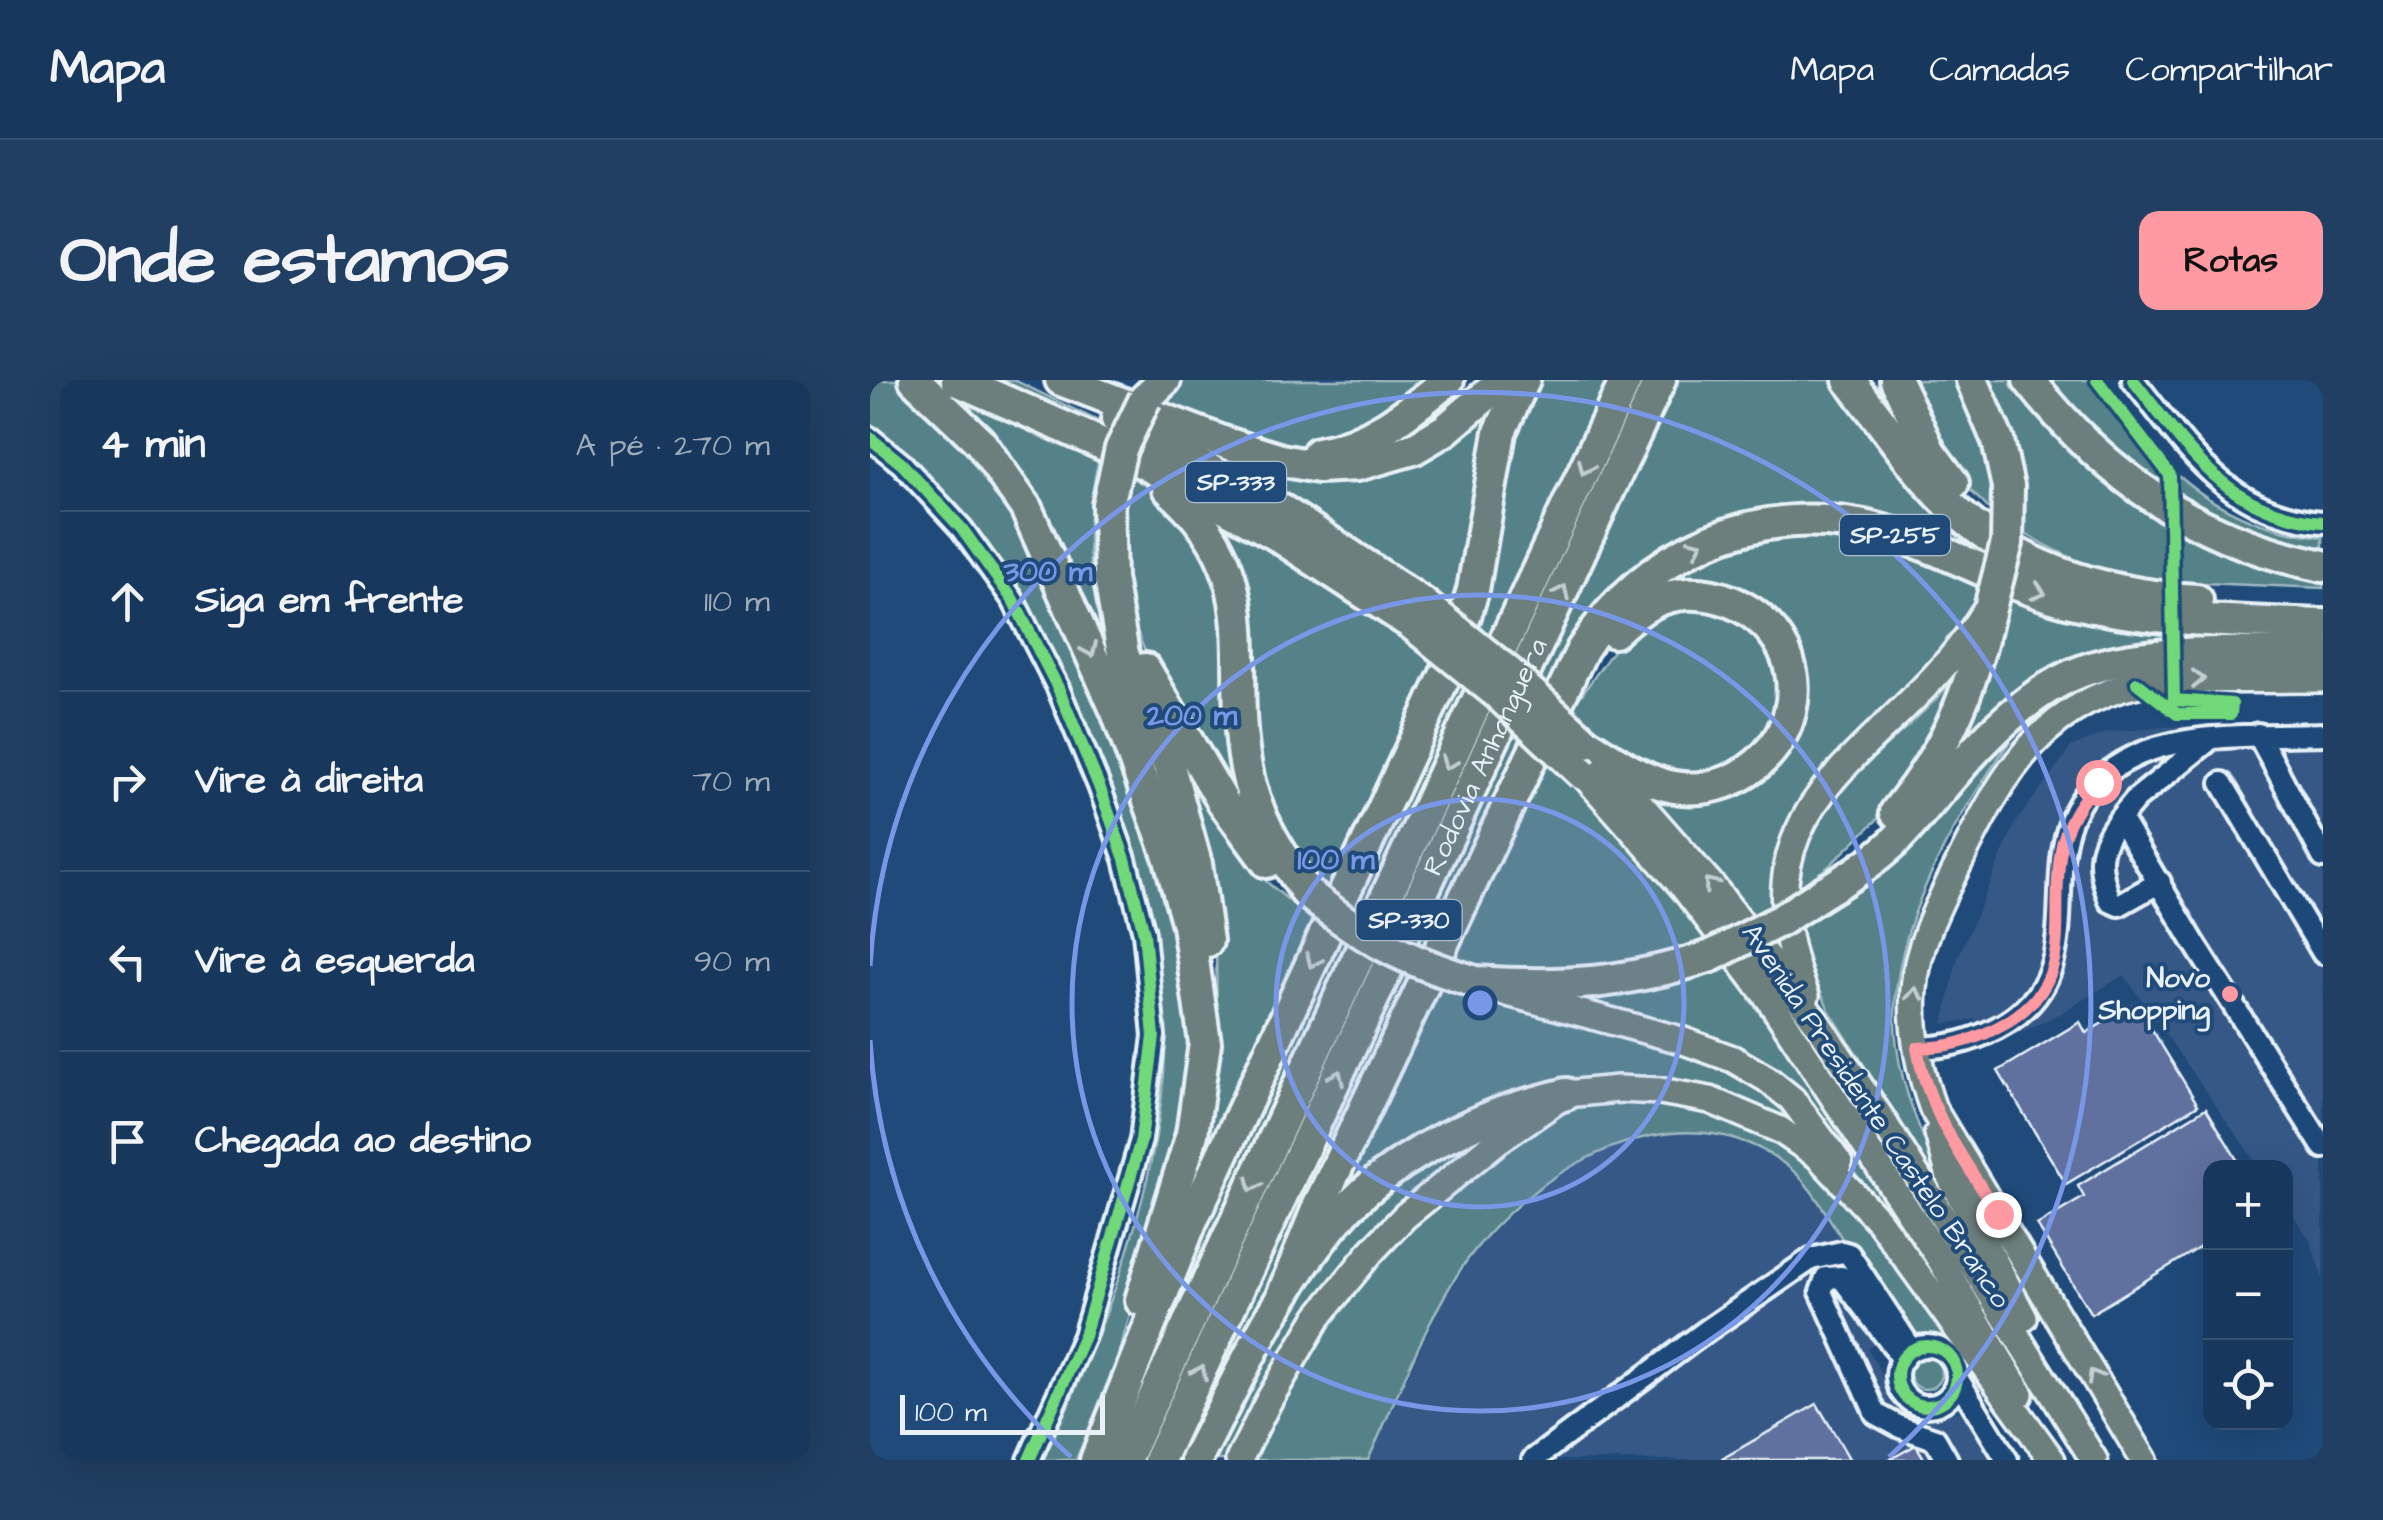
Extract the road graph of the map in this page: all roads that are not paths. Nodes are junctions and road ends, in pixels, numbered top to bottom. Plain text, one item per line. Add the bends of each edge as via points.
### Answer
1 (915, 380) edge
2 (958, 380) edge
3 (1038, 380) edge
4 (1061, 380) edge
5 (1448, 380) edge
6 (1504, 380) edge
7 (1524, 380) edge
8 (1626, 380) edge
9 (1660, 380) edge
10 (1849, 380) edge
11 (1896, 380) edge
12 (1972, 380) edge
13 (2029, 380) edge
14 (2133, 380) edge
15 (1156, 386) edge
16 (870, 438) edge
17 (1255, 452) junction
18 (1136, 460) junction
19 (2323, 522) edge
20 (2025, 557) junction
21 (2323, 566) edge
22 (1993, 596) junction
23 (2323, 605) edge
24 (1418, 614) junction
25 (1119, 617) junction
26 (2323, 625) edge
27 (2323, 653) edge
28 (2150, 658) junction
29 (2323, 678) edge
30 (1547, 723) junction
31 (2258, 734) junction
32 (2323, 734) edge
33 (2288, 735) junction
34 (2209, 740) junction
35 (1586, 742) junction
36 (2270, 756) junction
37 (1583, 774) joint
38 (2003, 780) junction
39 (2222, 784) dead end
40 (2120, 818) junction
41 (2323, 857) edge
42 (2160, 882) junction
43 (1306, 892) junction
44 (1824, 892) junction
45 (2323, 953) edge
46 (1475, 982) junction
47 (1818, 1024) junction
48 (1206, 1044) junction
49 (1917, 1048) junction
50 (1566, 1094) junction
51 (1933, 1110) junction
52 (2323, 1147) edge
53 (1879, 1221) junction
54 (1282, 1296) junction
55 (1907, 1354) junction
56 (1957, 1378) junction
57 (2064, 1409) junction
58 (1108, 1429) junction
59 (1029, 1460) edge
60 (1096, 1460) edge
61 (1125, 1460) edge
62 (1158, 1460) edge
63 (1196, 1460) edge
64 (1239, 1460) edge
65 (1533, 1460) edge
66 (1947, 1460) edge
67 (2006, 1460) edge
68 (2055, 1460) edge
69 (2094, 1460) edge
70 (2144, 1460) edge

1 -> 48 highway via 980,442 1019,496 1110,695 1188,925
2 - 18 highway, SP-333
3 - 24 highway, SP-333 via 1234,482 1352,554
4 - 17 highway
5 - 17 highway via 1394,423 1354,444 1310,454
6 - 17 highway via 1428,441 1378,461 1318,467
7 -> 58 highway via 1500,432 1473,590 1450,665 1191,1222
8 -> 61 highway, Rodovia Anhanguera / SP-330
62 -> 9 highway, Rodovia Anhanguera / SP-330
10 - 20 highway, SP-255 via 1942,497 1974,527
11 - 20 highway via 1930,452
12 - 22 highway, bridge via 1998,441 2008,487 2007,543
13 - 21 highway via 2103,460 2164,506 2240,544
14 - 19 street via 2194,456 2235,494 2278,514
15 - 25 highway, bridge via 1121,448 1108,505 1110,578
16 - 59 street via 962,530 1013,600 1058,688 1125,859 1144,933 1154,1036 1141,1140 1084,1336
18 - 24 highway, SP-333
18 - 43 highway via 1192,509 1228,573 1240,624 1250,785 1266,833
20 - 23 highway, SP-255 via 2082,582 2143,594
22 - 44 highway via 1968,692 1932,763
22 - 47 main road via 1939,675 1823,788 1792,844 1784,899 1788,938
24 - 35 highway, SP-333, bridge via 1508,673
24 - 37 highway, SP-333, bridge
25 - 43 highway via 1223,802 1269,864
25 - 48 highway via 1123,654 1169,766 1196,864 1208,950
30 -> 26 highway, SP-255 via 1590,636 1634,588 1688,549 1767,523 1876,529 2017,585 2130,614
27 - 28 highway
28 - 38 main road via 2058,700 2023,738
28 - 44 highway via 2087,669 2037,696 1982,743 1889,847
38 -> 29 main road, Avenida Presidente Castelo Branco via 2054,722 2100,694 2160,680
30 - 35 highway via 1615,631 1663,599 1705,594 1732,602 1761,620 1787,658 1792,694 1784,730 1763,761 1732,782 1697,789 1662,784
30 - 54 highway, Rodovia Anhanguera / SP-330
31 - 33 street
31 - 34 street
31 - 36 street
32 - 33 street
33 - 36 street
34 - 40 street
34 - 49 street via 2135,756 2086,795 2060,850 2054,967 2032,1004 2017,1018 1953,1047
47 -> 35 main road, Avenida Presidente Castelo Branco via 1714,888
36 - 41 street
37 - 68 main road, Avenida Presidente Castelo Branco via 1684,888 1769,999 1941,1261
49 -> 38 main road, Avenida Presidente Castelo Branco via 1914,990 1922,946
39 - 45 street
40 - 42 street
40 - 42 street via 2102,848 2100,869 2110,902 2120,905
42 - 52 street
43 - 46 highway, bridge via 1386,949
44 - 46 highway, bridge via 1744,941 1683,965 1599,984
46 - 53 main road via 1681,1040 1753,1070 1800,1110
47 - 57 main road, Avenida Presidente Castelo Branco
48 - 58 highway via 1192,1134
49 - 51 main road, Avenida Presidente Castelo Branco
50 - 53 main road, Avenida Presidente Castelo Branco via 1660,1091 1737,1110 1818,1156
50 - 54 highway via 1497,1114 1400,1164 1335,1222
50 - 64 main road via 1447,1180 1370,1253 1302,1344
51 - 57 main road via 1950,1177
70 -> 51 main road, Avenida Presidente Castelo Branco
53 - 68 main road, Avenida Presidente Castelo Branco
54 - 63 highway
55 - 56 street via 1928,1346 1946,1353
55 - 56 street via 1898,1368 1900,1387 1922,1405 1941,1402
55 - 65 street via 1849,1254 1811,1258
55 - 66 street via 1841,1277 1826,1278 1821,1292 1876,1414 1935,1439
56 - 67 street
57 - 69 main road, Avenida Presidente Castelo Branco
58 - 60 highway

